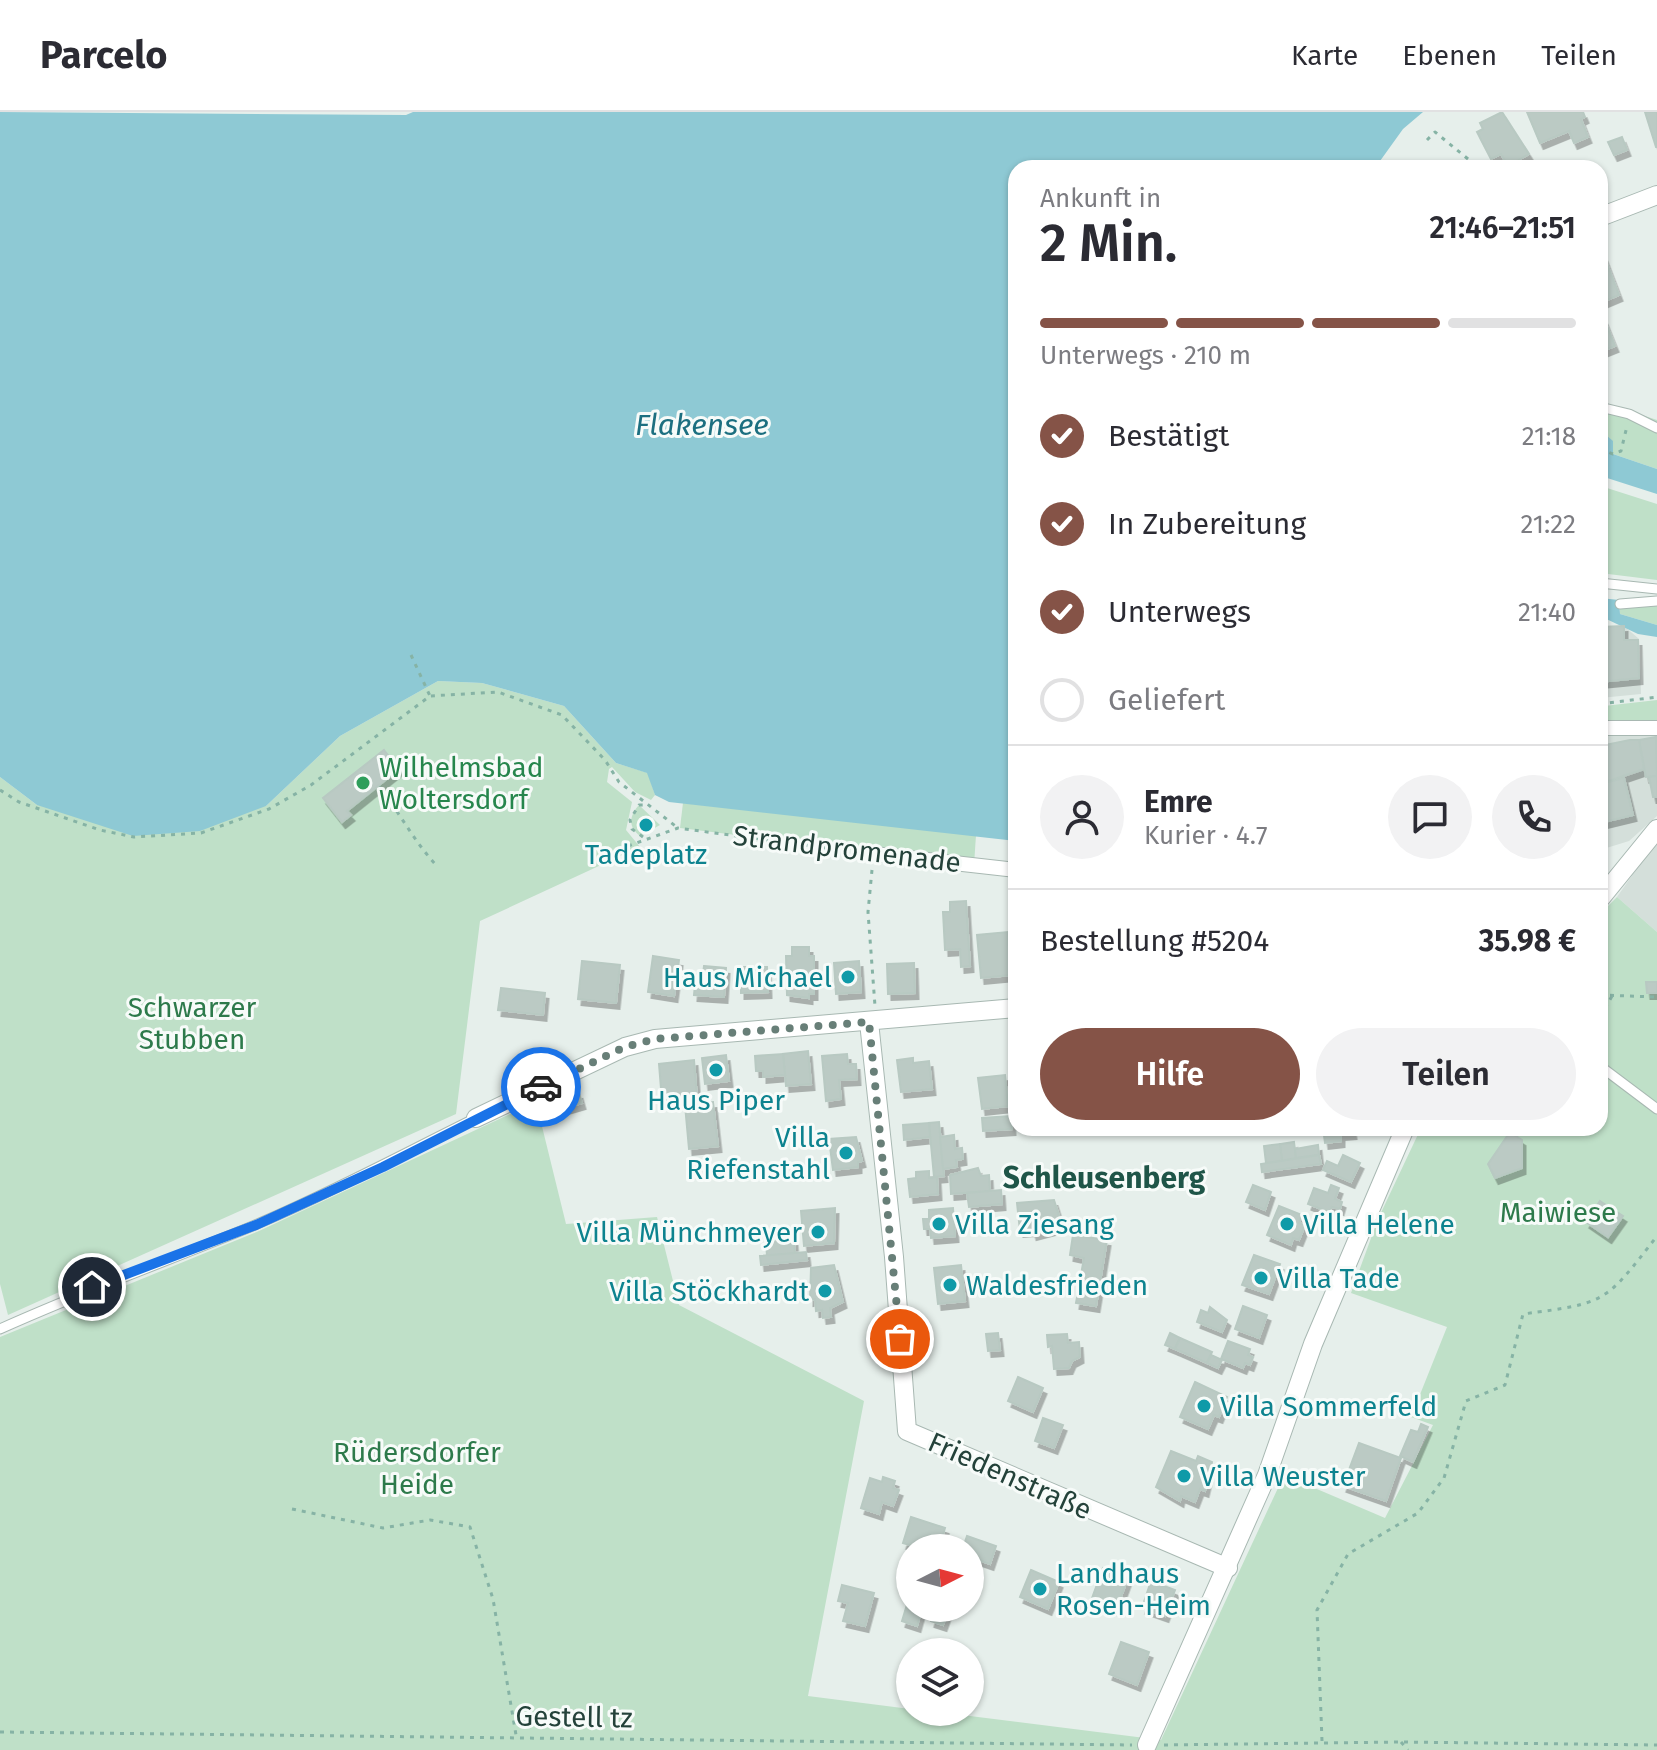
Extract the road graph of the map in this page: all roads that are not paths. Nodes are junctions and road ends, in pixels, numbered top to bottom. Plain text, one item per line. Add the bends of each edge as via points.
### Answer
1 (1657, 195) edge
2 (1608, 214) edge
3 (1608, 409) edge
4 (1657, 428) edge
5 (1608, 584) edge
6 (1657, 589) edge
7 (1657, 601) edge
8 (1620, 604) dead end
9 (1608, 728) edge
10 (1657, 728) edge
11 (1657, 829) edge
12 (874, 854) road end
13 (1008, 869) edge
14 (1608, 889) edge
15 (1008, 1009) edge
16 (872, 1022) junction
17 (1608, 1072) edge
18 (1657, 1109) edge
19 (476, 1118) joint
20 (1402, 1136) edge
21 (0, 1329) edge
22 (1228, 1568) junction
23 (1147, 1745) road end

1 - 2 street
3 - 4 lane
5 - 6 lane
7 - 8 lane
9 - 10 street
11 - 14 street
12 - 13 street, Strandpromenade
15 - 16 street
16 - 19 street via 655,1039 625,1047
16 - 22 street, Friedenstraße via 907,1431
17 - 18 lane
19 - 21 lane via 256,1225 92,1287
20 - 22 street via 1313,1344
22 - 23 street

